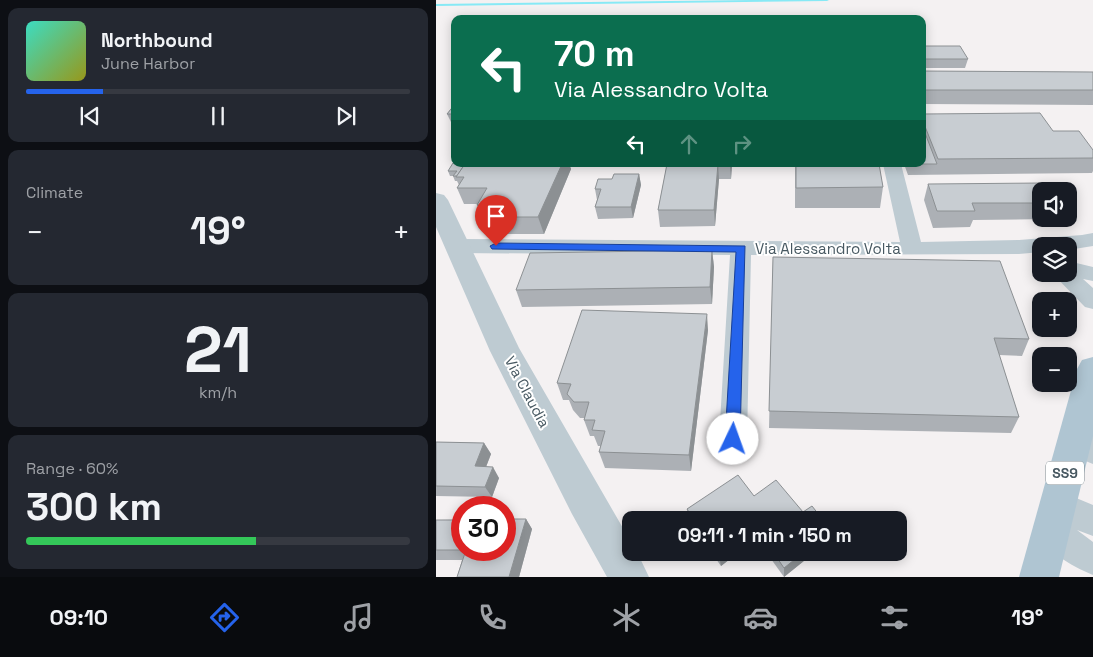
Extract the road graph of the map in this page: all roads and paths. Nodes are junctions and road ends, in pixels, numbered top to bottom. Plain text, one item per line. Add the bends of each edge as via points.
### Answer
1 (893, 167) edge
2 (436, 200) edge
3 (1093, 238) edge
4 (1077, 244) edge
5 (458, 246) junction
6 (1032, 248) edge
7 (741, 249) junction
8 (912, 249) junction
9 (1077, 253) edge
10 (1093, 255) edge
11 (1077, 270) edge
12 (1093, 274) edge
13 (1073, 282) edge
14 (1093, 301) edge
15 (1093, 369) edge
16 (1079, 415) junction
17 (733, 439) dead end
18 (1093, 451) edge
19 (1055, 516) junction
20 (1093, 521) edge
21 (1093, 559) edge
22 (629, 577) edge
23 (1039, 577) edge

1 - 8 street
2 - 5 street, Via Claudia
3 - 4 street
5 - 7 street, Via Alessandro Volta
5 - 22 street, Via Claudia via 505,351
6 - 8 street, Via Alessandro Volta
7 - 8 street, Via Alessandro Volta
7 - 17 street
9 - 10 street, Via Alessandro Volta
11 - 12 street
13 - 14 street
15 - 16 main road, SS9
16 - 18 street
16 - 19 main road, SS9
19 - 20 street
19 - 21 street via 1076,551
19 - 23 main road, SS9

